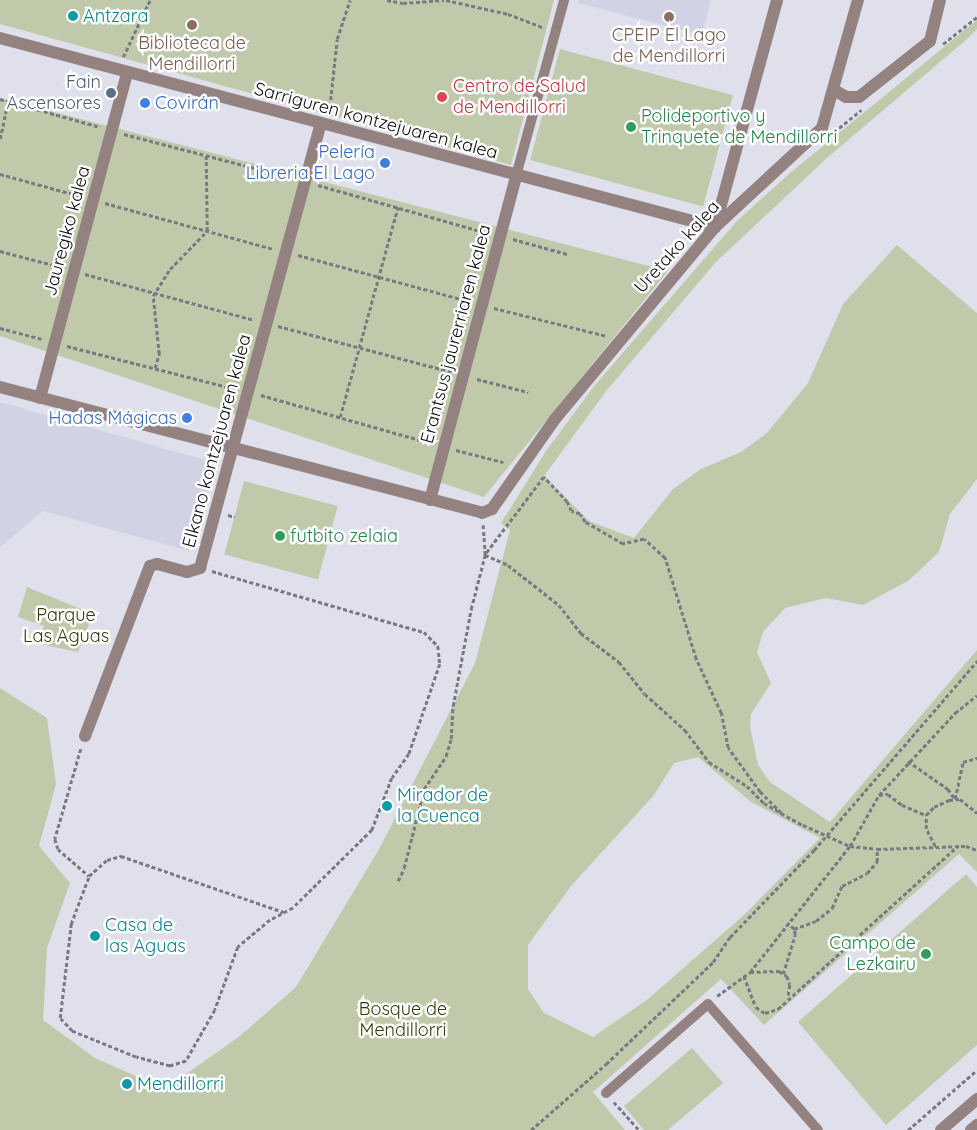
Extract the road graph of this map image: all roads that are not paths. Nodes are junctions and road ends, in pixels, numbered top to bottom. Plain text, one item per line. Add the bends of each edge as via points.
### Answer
1 (564, 0) edge
2 (777, 0) edge
3 (858, 0) edge
4 (940, 0) edge
5 (0, 38) edge
6 (122, 71) junction
7 (834, 90) junction
8 (321, 124) junction
9 (516, 176) junction
10 (715, 227) junction
11 (0, 387) edge
12 (40, 398) junction
13 (233, 448) junction
14 (430, 500) junction
15 (85, 736) road end
16 (606, 1093) road end
17 (977, 1099) edge
18 (977, 1125) edge
19 (818, 1130) edge
20 (942, 1130) edge
21 (971, 1130) edge

1 - 9 street
2 - 10 street
3 - 7 street, Uretako kalea
4 - 7 street via 930,41 859,97 846,97
5 - 6 street, Sarriguren kontzejuaren kalea
6 - 8 street, Sarriguren kontzejuaren kalea
6 - 12 street, Jauregiko kalea via 112,130
7 - 10 street, Uretako kalea via 822,128
8 - 9 street, Sarriguren kontzejuaren kalea
8 - 13 street, Elkano kontzejuaren kalea
9 - 10 street, Sarriguren kontzejuaren kalea
9 - 14 street, Erantsus jaurerriaren kalea
10 - 14 street, Uretako kalea via 618,339 555,419 492,509 482,513
11 - 12 street
12 - 13 street
13 - 14 street
13 - 15 street, Elkano kontzejuaren kalea via 200,568 187,572 157,564 150,566
16 - 19 street via 708,1004
17 - 20 street
18 - 21 street

